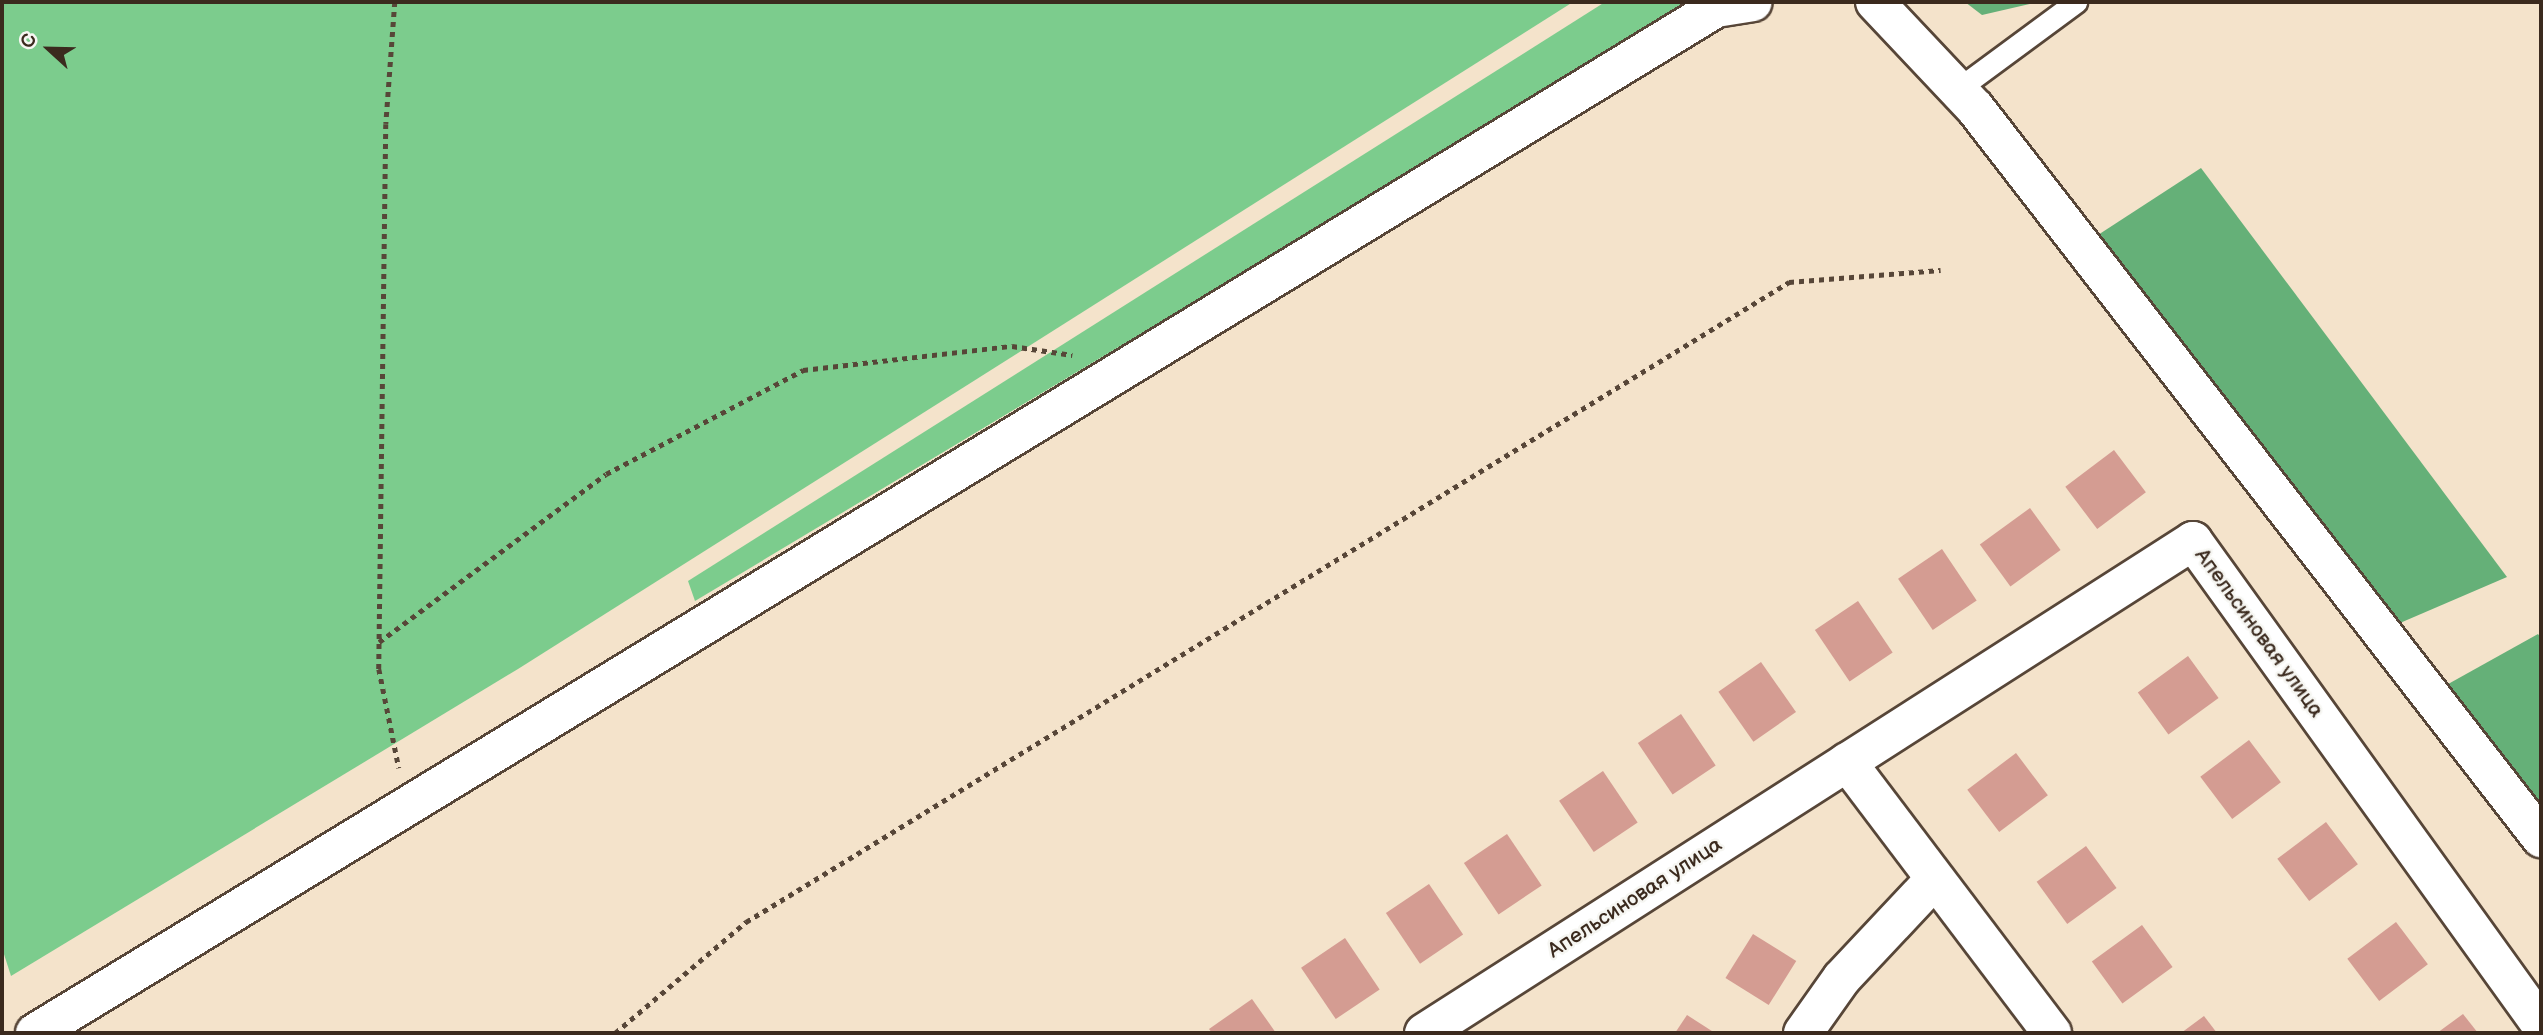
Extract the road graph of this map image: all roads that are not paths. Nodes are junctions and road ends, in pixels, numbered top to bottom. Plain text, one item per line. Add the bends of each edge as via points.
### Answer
1 (1753, 2) edge
2 (1875, 2) edge
3 (2076, 2) edge
4 (1958, 89) junction
5 (1847, 762) junction
6 (2541, 838) edge
7 (1934, 880) junction
8 (2541, 1025) edge
9 (35, 1033) edge
10 (1424, 1033) edge
11 (1803, 1033) edge
12 (2052, 1033) edge

1 - 9 street via 1716,8
2 - 4 street
3 - 4 lane
4 - 6 street
5 - 7 street
5 - 8 street, Апельсиновая улица via 2193,541
5 - 10 street, Апельсиновая улица
7 - 11 street via 1842,978
7 - 12 street

